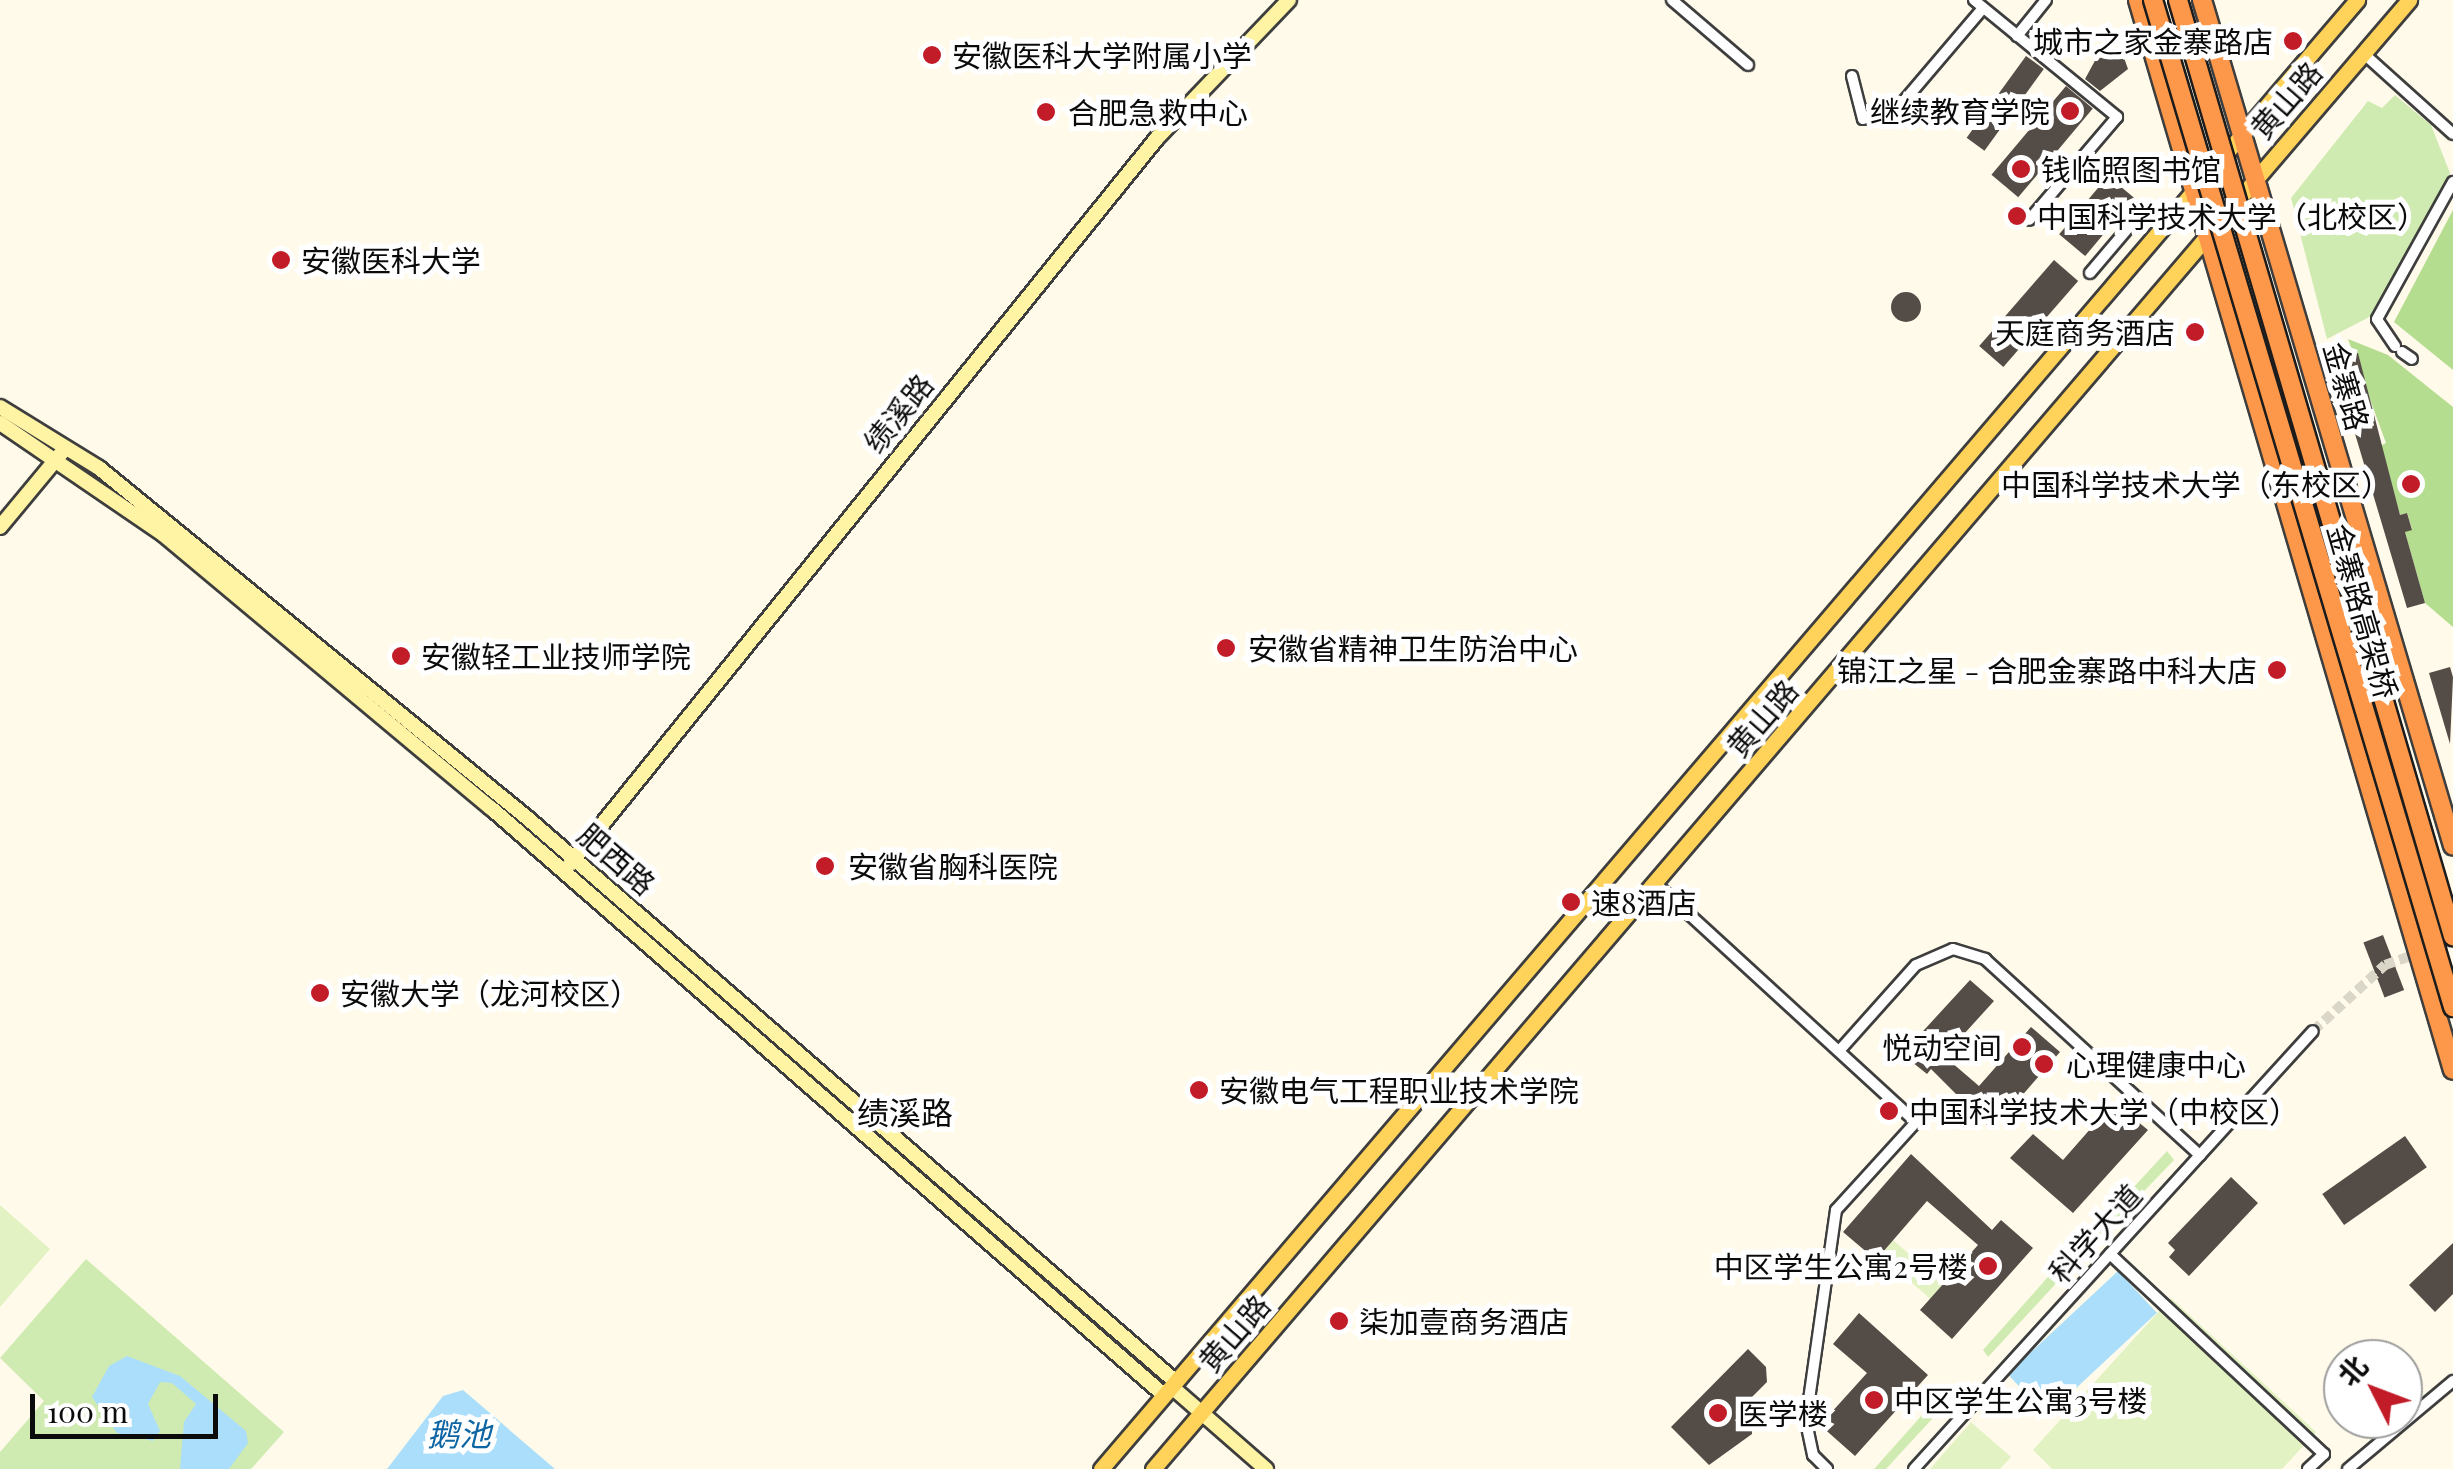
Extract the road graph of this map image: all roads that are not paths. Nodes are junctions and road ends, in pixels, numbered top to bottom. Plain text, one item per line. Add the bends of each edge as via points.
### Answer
1 (1289, 0) edge
2 (1672, 0) edge
3 (2046, 0) edge
4 (2138, 0) edge
5 (2154, 0) edge
6 (2178, 0) edge
7 (2202, 0) edge
8 (2357, 0) edge
9 (2409, 0) edge
10 (1978, 4) edge
11 (2017, 36) junction
12 (2362, 54) junction
13 (1748, 65) dead end
14 (1852, 76) dead end
15 (2241, 134) junction
16 (2453, 134) edge
17 (2256, 178) junction
18 (2453, 182) edge
19 (2194, 193) junction
20 (2140, 214) dead end
21 (2029, 220) dead end
22 (2207, 238) junction
23 (2090, 273) dead end
24 (2403, 352) dead end
25 (0, 407) edge
26 (0, 423) edge
27 (62, 452) junction
28 (0, 527) edge
29 (2453, 846) edge
30 (574, 859) junction
31 (564, 871) junction
32 (1654, 883) junction
33 (2453, 936) edge
34 (2453, 1006) edge
35 (2431, 1014) junction
36 (2313, 1030) tunnel mouth
37 (1839, 1051) junction
38 (2453, 1070) edge
39 (2200, 1155) junction
40 (2110, 1254) junction
41 (2453, 1381) edge
42 (1171, 1388) junction
43 (1201, 1414) junction
44 (1102, 1469) edge
45 (1152, 1469) edge
46 (1266, 1469) edge
47 (1827, 1469) edge
48 (1914, 1469) edge
49 (2308, 1469) edge
50 (2348, 1469) edge

1 - 30 main road, 绩溪路 via 1157,138
2 - 13 street
3 - 11 street
4 - 19 highway
5 - 34 highway, 金寨路高架桥, bridge
6 - 33 highway, 金寨路高架桥, bridge
7 - 15 highway, 金寨路
8 - 15 main road, 黄山路
9 - 12 main road, 黄山路
10 - 11 street
10 - 14 street via 1898,108 1863,119
11 - 21 street via 2117,117
12 - 16 street
12 - 17 main road, 黄山路
15 - 17 highway, 金寨路
15 - 19 main road, 黄山路
17 - 22 main road, 黄山路
17 - 29 highway, 金寨路
18 - 24 street via 2376,319 2382,336
19 - 22 highway
19 - 42 main road, 黄山路
20 - 23 street
22 - 32 main road, 黄山路
22 - 35 highway
25 - 27 main road, 肥西路
26 - 27 main road, 肥西路
27 - 28 main road
27 - 30 main road, 肥西路
27 - 31 main road, 肥西路
30 - 31 main road, 绩溪路
30 - 42 main road, 肥西路
31 - 42 main road, 肥西路
32 - 37 street
32 - 43 main road, 黄山路
34 - 35 street
35 - 38 highway
36 - 39 street, 科学大道
37 - 39 street via 1916,966 1952,949 1985,959
37 - 47 street via 1916,1122 1836,1210 1806,1422 1813,1455
39 - 40 street, 科学大道
40 - 48 street, 科学大道
40 - 49 street via 2324,1454
41 - 50 street
42 - 43 main road, 肥西路
42 - 44 main road, 黄山路
43 - 45 main road, 黄山路
43 - 46 main road, 肥西路

